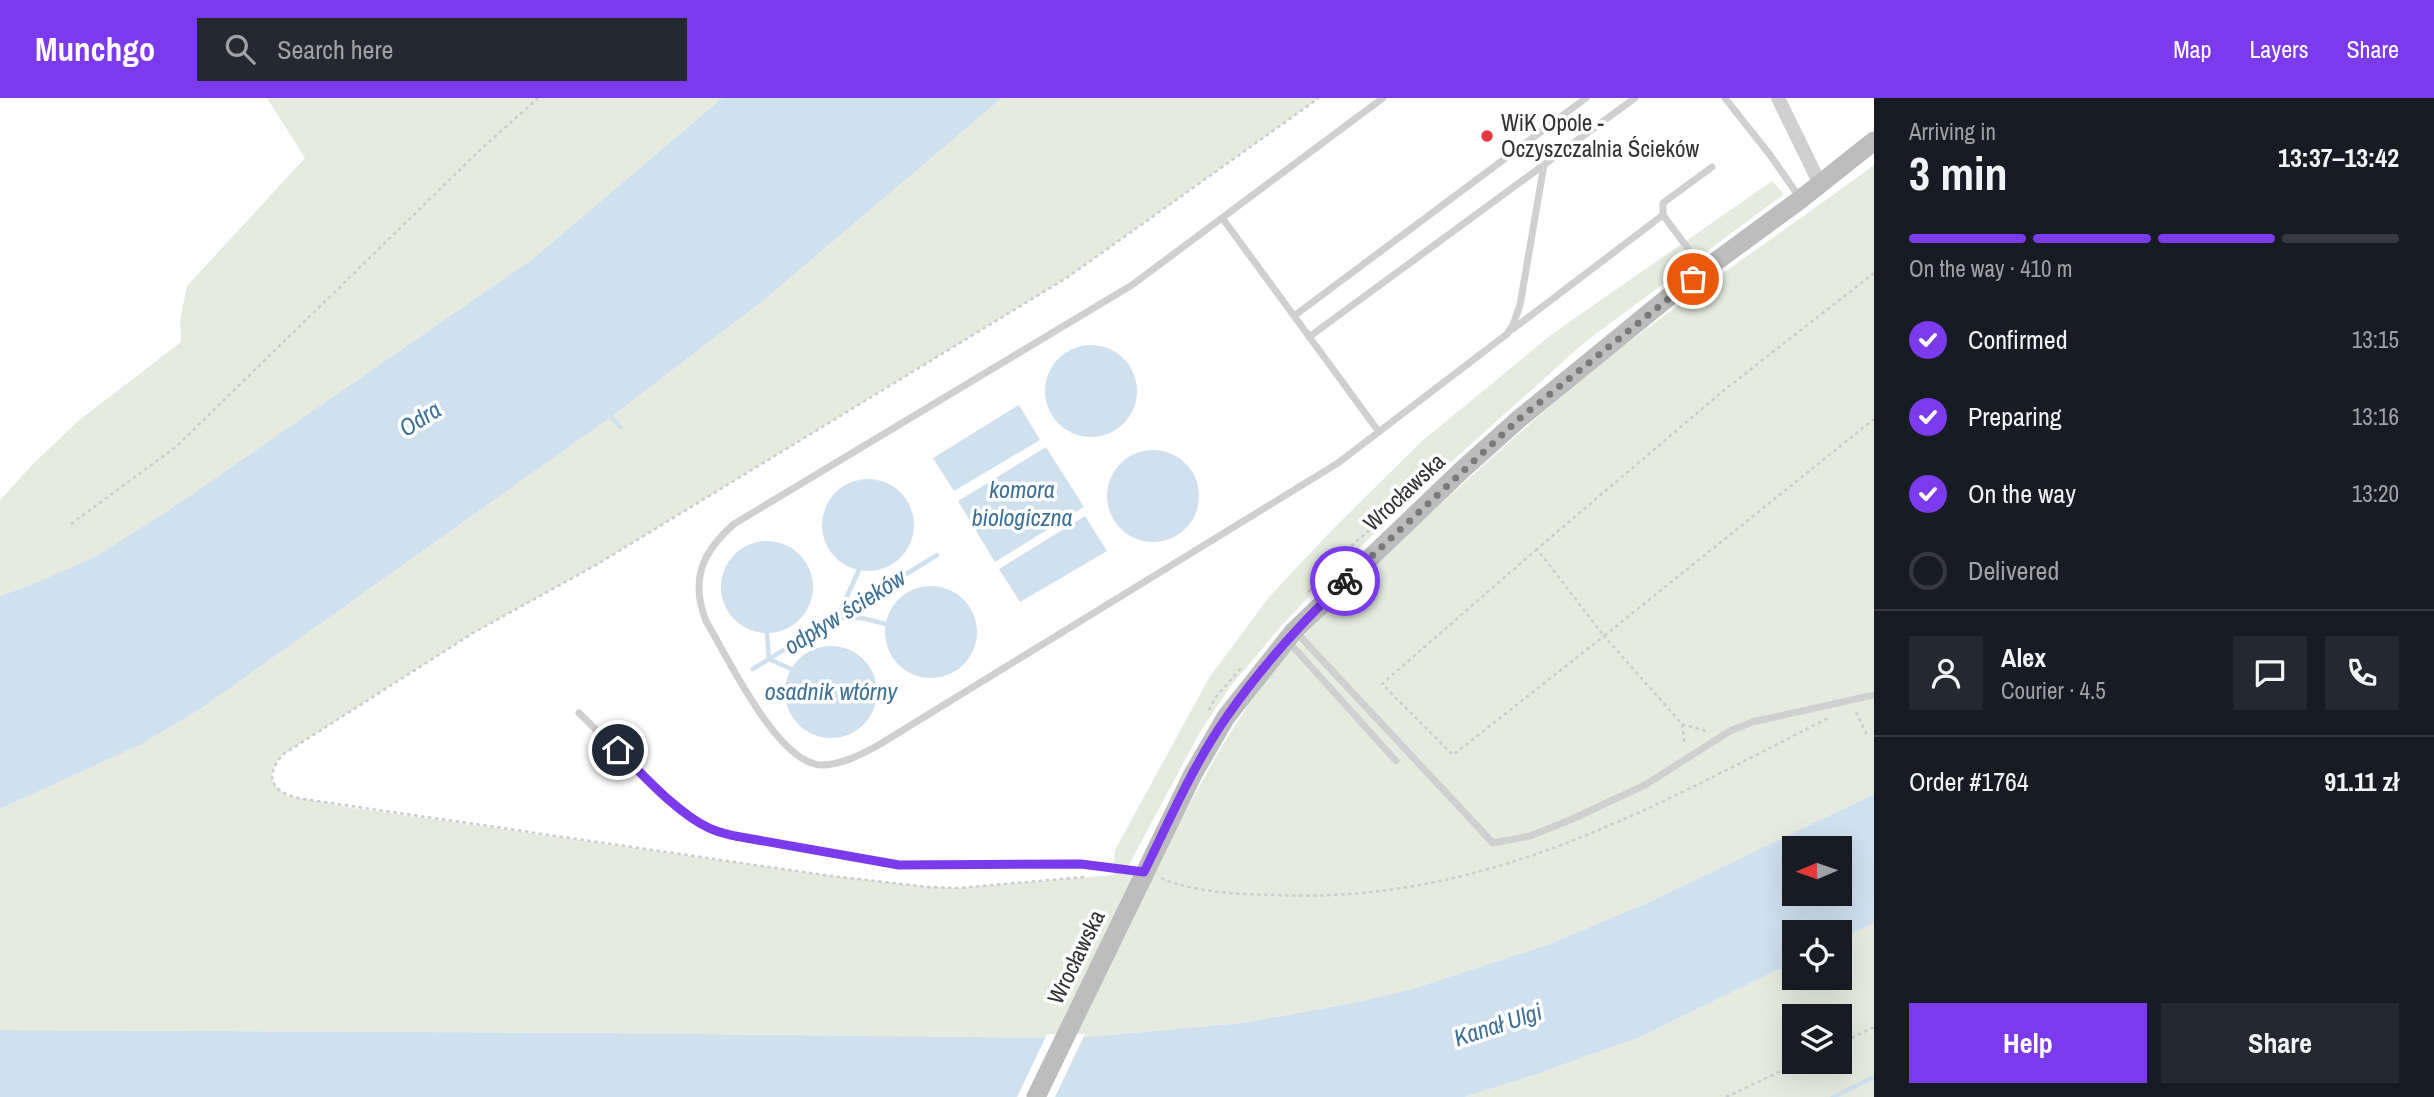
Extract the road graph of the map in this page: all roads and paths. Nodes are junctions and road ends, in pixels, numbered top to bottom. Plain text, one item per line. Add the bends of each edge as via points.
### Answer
1 (538, 98) edge
2 (1319, 98) edge
3 (1383, 98) edge
4 (1586, 98) edge
5 (1635, 98) edge
6 (1725, 98) edge
7 (1777, 98) edge
8 (1874, 141) edge
9 (1544, 165) junction
10 (1712, 167) dead end
11 (1820, 184) junction
12 (1801, 200) junction
13 (1663, 215) junction
14 (1223, 219) junction
15 (1705, 271) junction
16 (1874, 272) edge
17 (1294, 316) junction
18 (1507, 334) junction
19 (1309, 337) junction
20 (1874, 419) edge
21 (1379, 432) junction
22 (71, 524) dead end
23 (1536, 549) junction
24 (1291, 635) junction
25 (1604, 636) junction
26 (1874, 695) edge
27 (1853, 706) dead end
28 (579, 713) dead end
29 (1682, 724) junction
30 (1730, 731) junction
31 (1868, 737) dead end
32 (1684, 759) junction
33 (1396, 761) dead end
34 (1144, 872) junction
35 (1087, 876) dead end
36 (1874, 1027) edge
37 (1852, 1038) edge
38 (1782, 1071) edge
39 (1036, 1097) edge
40 (1726, 1097) edge

1 - 22 path via 177,446
2 - 35 path via 1068,276 596,565 472,633 282,755 271,774 281,792 303,799 863,881 958,888
3 - 14 lane
4 - 17 lane
5 - 9 lane
6 - 12 lane
7 - 11 street
8 - 11 main road, Wrocławska
9 - 18 lane via 1520,305
9 - 19 lane
10 - 13 lane via 1663,203
11 - 12 main road, Wrocławska
12 - 15 main road, Wrocławska
13 - 15 lane
13 - 18 lane
14 - 17 lane
14 - 21 lane via 1132,285 722,535 700,571 700,607 771,730 805,761 819,765 849,760 1298,489
15 - 24 main road, Wrocławska via 1519,419
16 - 23 path via 1723,391
17 - 19 lane
18 - 21 lane
19 - 21 lane
20 - 25 path
23 - 25 path
23 - 25 path via 1382,684 1452,755
24 - 32 lane via 1493,843 1530,836 1570,820 1645,785
24 - 33 lane
24 - 34 main road, Wrocławska via 1226,717
25 - 29 path
26 - 30 lane
27 - 31 path
28 - 34 lane via 656,788 698,822 723,833 899,865 1081,864
29 - 30 path via 1714,733
29 - 32 path
30 - 32 lane
34 - 39 main road, Wrocławska
36 - 37 path
38 - 40 path

